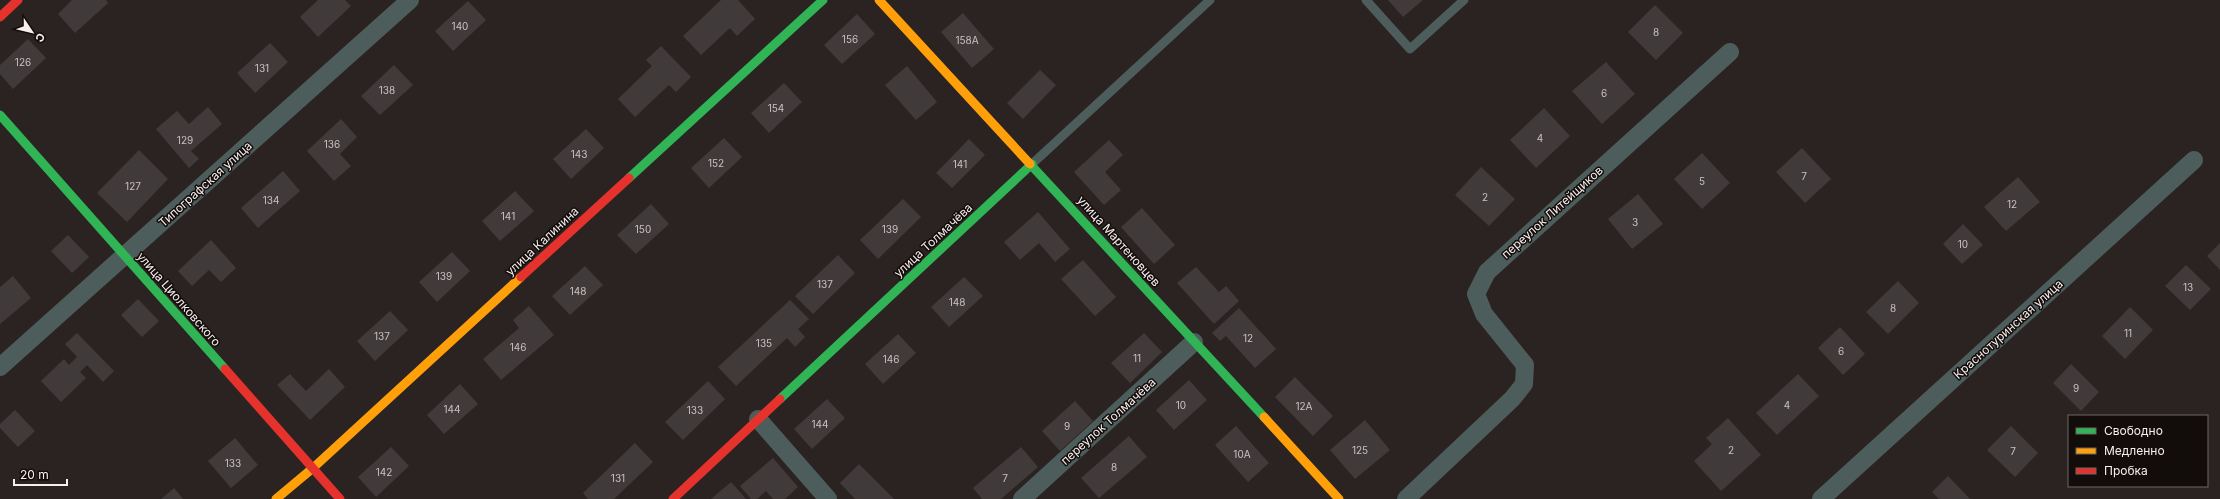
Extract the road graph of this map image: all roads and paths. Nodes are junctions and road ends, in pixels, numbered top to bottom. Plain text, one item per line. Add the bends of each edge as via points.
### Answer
1 (18, 0) edge
2 (410, 0) edge
3 (823, 0) edge
4 (879, 0) edge
5 (1210, 0) edge
6 (1366, 0) edge
7 (1464, 0) edge
8 (0, 17) edge
9 (1730, 52) dead end
10 (0, 115) edge
11 (2194, 160) dead end
12 (1032, 164) junction
13 (126, 256) junction
14 (1194, 342) junction
15 (0, 367) edge
16 (758, 419) junction
17 (313, 468) junction
18 (276, 499) edge
19 (340, 499) edge
20 (673, 499) edge
21 (828, 499) edge
22 (1022, 499) edge
23 (1339, 499) edge
24 (1406, 499) edge
25 (1821, 499) edge

1 - 8 street
2 - 13 street, Типографская улица
3 - 17 street, улица Калинина
4 - 12 street, улица Мартеновцев
5 - 12 lane, улица Толмачёва
6 - 7 lane via 1410,49
9 - 24 street, переулок Литейщиков via 1487,272 1476,294 1484,314 1525,365 1524,384 1512,399
10 - 13 street, улица Циолковского
11 - 25 street, Краснотуринская улица
12 - 14 street, улица Мартеновцев
12 - 16 street, улица Толмачёва
13 - 15 street, Типографская улица
13 - 17 street, улица Циолковского
14 - 22 street, переулок Толмачёва
14 - 23 street, улица Мартеновцев
16 - 20 street, улица Толмачёва
16 - 21 street
17 - 18 street, улица Калинина
17 - 19 street, улица Циолковского

